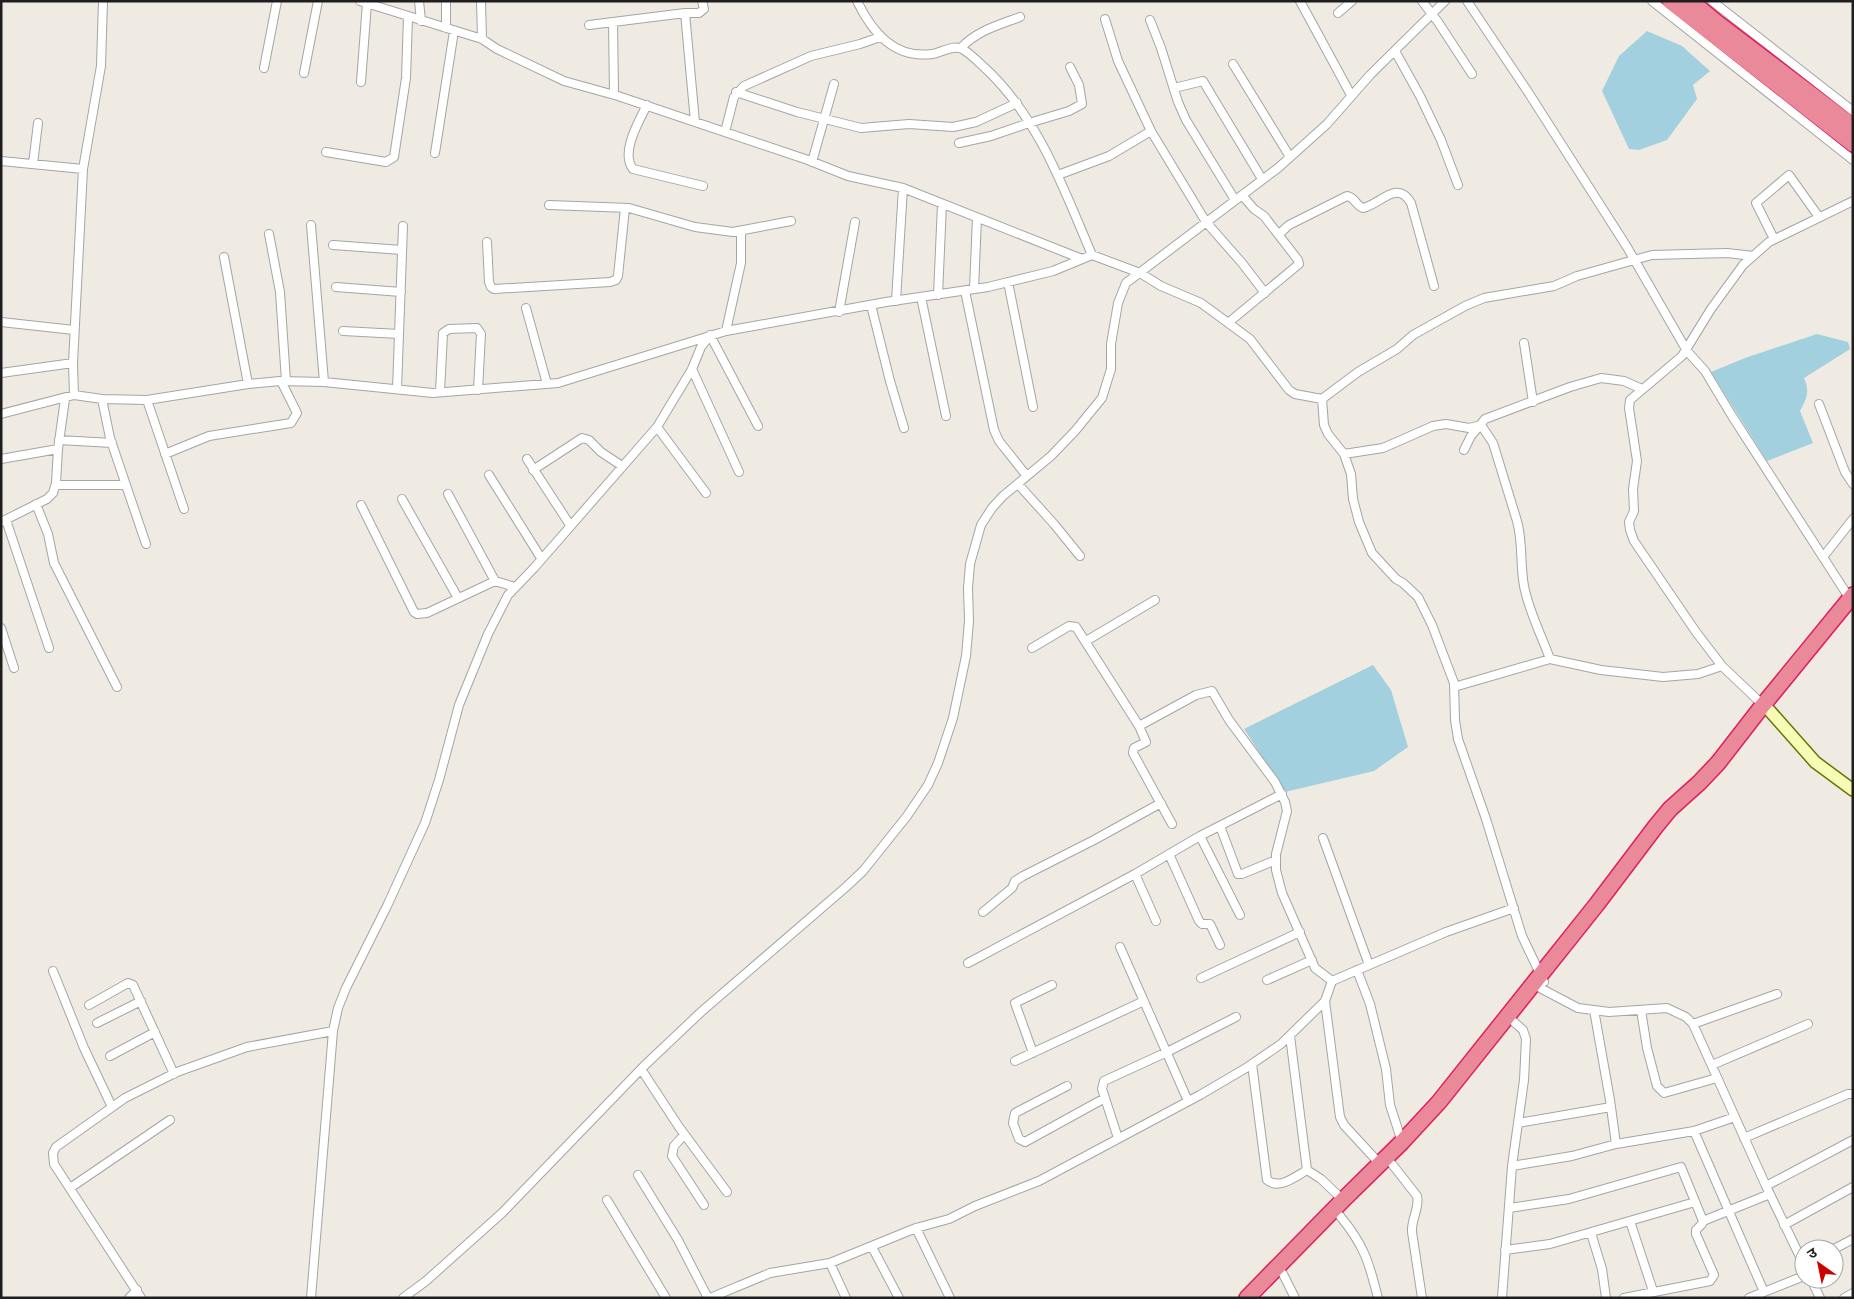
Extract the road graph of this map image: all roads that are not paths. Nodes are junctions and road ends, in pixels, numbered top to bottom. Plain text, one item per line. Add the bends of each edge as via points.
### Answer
1 (103, 1) edge
2 (277, 1) edge
3 (318, 1) edge
4 (420, 1) edge
5 (446, 1) edge
6 (481, 1) edge
7 (702, 1) edge
8 (857, 1) edge
9 (1300, 1) edge
10 (1352, 1) edge
11 (1422, 1) edge
12 (1445, 1) edge
13 (1468, 1) edge
14 (1652, 1) edge
15 (1670, 1) edge
16 (1691, 1) edge
17 (1712, 1) edge
18 (364, 2) edge
19 (381, 4) edge
20 (686, 13) junction
21 (1338, 13) dead end
22 (1432, 14) junction
23 (408, 17) junction
24 (1020, 17) dead end
25 (1105, 19) dead end
26 (1150, 20) dead end
27 (421, 21) junction
28 (612, 22) junction
29 (589, 25) dead end
30 (450, 29) junction
31 (880, 38) junction
32 (482, 39) junction
33 (962, 48) junction
34 (1395, 50) junction
35 (1233, 64) dead end
36 (1070, 67) dead end
37 (264, 68) dead end
38 (304, 74) dead end
39 (1472, 74) dead end
40 (361, 82) dead end
41 (834, 84) dead end
42 (1174, 88) junction
43 (736, 92) junction
44 (614, 94) junction
45 (1351, 95) junction
46 (1017, 104) junction
47 (647, 105) junction
48 (1853, 111) edge
49 (824, 118) junction
50 (695, 122) junction
51 (38, 123) dead end
52 (1029, 123) junction
53 (1853, 126) edge
54 (1151, 131) junction
55 (724, 132) junction
56 (959, 143) dead end
57 (1853, 144) edge
58 (326, 152) dead end
59 (435, 152) dead end
60 (1290, 157) junction
61 (1853, 160) edge
62 (1, 162) edge
63 (812, 162) junction
64 (33, 164) junction
65 (83, 169) junction
66 (1058, 175) junction
67 (1262, 179) junction
68 (1458, 185) dead end
69 (703, 186) dead end
70 (903, 188) junction
71 (1238, 198) junction
72 (1853, 201) edge
73 (942, 204) junction
74 (549, 205) dead end
75 (625, 208) junction
76 (1819, 217) junction
77 (976, 218) junction
78 (791, 221) dead end
79 (855, 222) dead end
80 (1206, 222) junction
81 (311, 225) dead end
82 (403, 226) dead end
83 (741, 231) junction
84 (269, 234) dead end
85 (1279, 234) junction
86 (1774, 239) junction
87 (487, 242) dead end
88 (333, 245) dead end
89 (402, 250) junction
90 (1739, 254) junction
91 (1092, 255) junction
92 (224, 256) dead end
93 (1753, 256) junction
94 (1082, 259) junction
95 (1634, 260) junction
96 (1743, 265) junction
97 (1140, 273) junction
98 (1008, 282) junction
99 (1434, 286) dead end
100 (336, 287) dead end
101 (970, 290) junction
102 (401, 292) junction
103 (1265, 293) junction
104 (938, 294) junction
105 (920, 297) junction
106 (896, 300) junction
107 (871, 305) junction
108 (526, 308) dead end
109 (839, 312) junction
110 (1, 322) edge
111 (1228, 323) junction
112 (74, 330) junction
113 (343, 331) dead end
114 (726, 331) junction
115 (399, 334) junction
116 (710, 335) junction
117 (1524, 343) dead end
118 (1682, 356) junction
119 (73, 362) junction
120 (692, 369) junction
121 (1, 374) edge
122 (284, 381) junction
123 (324, 382) junction
124 (248, 384) junction
125 (547, 384) junction
126 (398, 389) junction
127 (1642, 389) junction
128 (478, 390) junction
129 (440, 392) junction
130 (74, 395) junction
131 (65, 399) junction
132 (102, 399) junction
133 (1322, 399) junction
134 (147, 400) junction
135 (1533, 402) junction
136 (1820, 404) dead end
137 (1033, 406) dead end
138 (1, 414) edge
139 (946, 416) dead end
140 (1481, 425) junction
141 (758, 426) dead end
142 (657, 427) junction
143 (904, 428) dead end
144 (112, 443) junction
145 (59, 444) junction
146 (1464, 450) dead end
147 (165, 454) junction
148 (1344, 454) junction
149 (1, 459) edge
150 (527, 459) dead end
151 (622, 466) junction
152 (533, 470) junction
153 (739, 472) dead end
154 (489, 475) dead end
155 (1026, 476) junction
156 (1018, 484) junction
157 (1853, 484) edge
158 (56, 485) junction
159 (126, 485) junction
160 (706, 493) dead end
161 (448, 494) dead end
162 (402, 499) dead end
163 (36, 504) junction
164 (361, 505) dead end
165 (184, 509) dead end
166 (1853, 519) edge
167 (4, 521) edge
168 (570, 525) junction
169 (146, 544) dead end
170 (1080, 556) dead end
171 (1823, 557) junction
172 (541, 558) junction
173 (495, 581) junction
174 (515, 587) junction
175 (458, 598) junction
176 (1155, 600) dead end
177 (1852, 601) edge
178 (1, 628) edge
179 (1086, 642) junction
180 (49, 648) dead end
181 (1032, 648) dead end
182 (1550, 659) junction
183 (1722, 666) junction
184 (14, 668) dead end
185 (117, 687) dead end
186 (1454, 687) junction
187 (1766, 707) junction
188 (1139, 726) junction
189 (1853, 790) edge
190 (1282, 794) junction
191 (1161, 803) junction
192 (1172, 824) dead end
193 (1220, 826) junction
194 (1200, 836) junction
195 (1323, 838) dead end
196 (1169, 854) junction
197 (1276, 860) junction
198 (1135, 874) junction
199 (1238, 874) junction
200 (1222, 879) junction
201 (1514, 908) junction
202 (983, 912) dead end
203 (1240, 915) dead end
204 (1156, 921) dead end
205 (1300, 932) junction
206 (1220, 945) dead end
207 (1120, 947) dead end
208 (1312, 960) junction
209 (968, 963) dead end
210 (1369, 965) junction
211 (53, 970) dead end
212 (1357, 970) junction
213 (1201, 978) dead end
214 (1267, 980) dead end
215 (1332, 981) junction
216 (1541, 981) junction
217 (1052, 985) dead end
218 (1777, 994) dead end
219 (141, 1001) junction
220 (1144, 1001) junction
221 (1325, 1001) junction
222 (89, 1005) dead end
223 (1594, 1010) junction
224 (1641, 1010) junction
225 (1236, 1017) dead end
226 (1514, 1022) junction
227 (97, 1023) dead end
228 (1693, 1024) junction
229 (1808, 1024) dead end
230 (333, 1031) junction
231 (155, 1032) junction
232 (1290, 1036) junction
233 (1167, 1052) junction
234 (1033, 1053) junction
235 (110, 1056) dead end
236 (1015, 1061) dead end
237 (1252, 1064) junction
238 (1712, 1066) junction
239 (641, 1069) junction
240 (174, 1074) junction
241 (1717, 1078) junction
242 (1067, 1086) dead end
243 (1853, 1094) edge
244 (1105, 1098) junction
245 (1188, 1101) junction
246 (112, 1107) junction
247 (1611, 1107) junction
248 (1735, 1116) junction
249 (170, 1120) dead end
250 (1518, 1123) junction
251 (1694, 1131) junction
252 (684, 1134) junction
253 (1118, 1138) junction
254 (1744, 1138) junction
255 (1853, 1140) edge
256 (1402, 1142) junction
257 (1616, 1144) junction
258 (1386, 1164) junction
259 (1512, 1166) junction
260 (1307, 1170) junction
261 (638, 1175) dead end
262 (1766, 1186) junction
263 (1853, 1187) edge
264 (70, 1188) junction
265 (727, 1192) dead end
266 (1770, 1194) junction
267 (607, 1200) dead end
268 (1343, 1200) junction
269 (1695, 1202) junction
270 (704, 1205) dead end
271 (1509, 1208) junction
272 (1729, 1211) junction
273 (1340, 1216) junction
274 (1630, 1221) junction
275 (1703, 1221) junction
276 (1784, 1225) junction
277 (916, 1228) junction
278 (1591, 1233) junction
279 (1794, 1245) edge
280 (872, 1247) junction
281 (1505, 1250) junction
282 (830, 1263) junction
283 (1283, 1274) junction
284 (1794, 1280) edge
285 (137, 1290) junction
286 (1653, 1291) junction
287 (1764, 1292) junction
288 (1853, 1293) edge
289 (129, 1298) edge
290 (142, 1298) edge
291 (311, 1298) edge
292 (403, 1298) edge
293 (666, 1298) edge
294 (709, 1298) edge
295 (846, 1298) edge
296 (899, 1298) edge
297 (950, 1298) edge
298 (1248, 1298) edge
299 (1259, 1298) edge
300 (1295, 1298) edge
301 (1378, 1298) edge
302 (1422, 1298) edge
303 (1502, 1298) edge
304 (1606, 1298) edge
305 (1624, 1298) edge
306 (1749, 1298) edge
307 (1844, 1298) edge

1 - 65 street via 101,66
2 - 37 street
3 - 38 street
4 - 27 street
5 - 30 street
6 - 32 street
7 - 20 street via 702,12
8 - 31 street
9 - 45 street
10 - 21 street
11 - 22 street
12 - 22 street
13 - 95 street
14 - 61 street
15 - 57 highway
16 - 53 highway
17 - 48 street
18 - 19 street
18 - 40 street
19 - 23 street
20 - 28 street
20 - 50 street
22 - 34 street
22 - 39 street
23 - 27 street
23 - 58 street via 406,78 394,157 386,162
24 - 33 street via 980,33
25 - 54 street via 1118,61
26 - 42 street
27 - 30 street
28 - 29 street
28 - 44 street
30 - 32 street
30 - 59 street
31 - 33 street via 914,53 932,54
31 - 43 street via 811,56 752,81
32 - 44 street via 564,81
33 - 46 street
34 - 45 street
34 - 68 street via 1441,140
35 - 60 street
36 - 52 street via 1079,85 1082,104
41 - 49 street
42 - 67 street via 1203,81
42 - 71 street via 1186,120
43 - 49 street
43 - 55 street
44 - 47 street
45 - 60 street via 1327,124
46 - 49 street via 976,122 953,126 909,124 861,128
46 - 52 street
47 - 50 street
47 - 69 street via 633,132 630,165 633,169
49 - 63 street
50 - 55 street
51 - 64 street
52 - 56 street
52 - 66 street
54 - 66 street via 1124,149
54 - 80 street
55 - 63 street
60 - 67 street
62 - 64 street
63 - 70 street via 848,176
64 - 65 street
65 - 112 street
66 - 91 street
67 - 71 street
70 - 73 street
70 - 106 street
71 - 80 street
71 - 85 street via 1264,216
72 - 76 street
73 - 77 street
73 - 104 street
74 - 75 street
75 - 83 street via 695,227
75 - 87 street via 618,276 610,282 494,289 489,282
76 - 86 street
76 - 86 street via 1789,175 1756,203
77 - 94 street
77 - 101 street
78 - 83 street
79 - 109 street
80 - 97 street
80 - 103 street
81 - 123 street
82 - 89 street
83 - 114 street via 741,263
84 - 122 street via 280,292
85 - 99 street via 1347,196 1363,208 1394,192 1404,194 1411,203
85 - 103 street via 1299,264
86 - 93 street
88 - 89 street
89 - 102 street
90 - 93 street
90 - 95 street via 1652,255
90 - 96 street
91 - 94 street
91 - 97 street
92 - 124 street
93 - 96 street
94 - 98 street via 1053,271
95 - 118 street
95 - 133 street via 1554,286 1484,298 1465,306 1413,335
96 - 118 street
97 - 111 street via 1201,304
97 - 155 street via 1126,283 1118,303 1111,344 1111,369 1102,398 1052,456
98 - 101 street
98 - 137 street
100 - 102 street
101 - 104 street
101 - 155 street via 994,430
102 - 115 street
103 - 111 street
104 - 105 street
105 - 106 street
105 - 139 street
106 - 107 street
107 - 109 street
107 - 143 street
108 - 125 street
109 - 114 street
110 - 112 street
111 - 133 street via 1250,339 1288,390
112 - 119 street
113 - 115 street
114 - 116 street
115 - 126 street
116 - 120 street
116 - 125 street
116 - 141 street
117 - 135 street
118 - 127 street
118 - 171 street via 1705,371
119 - 121 street
119 - 130 street
120 - 142 street
120 - 153 street
122 - 123 street
122 - 124 street
122 - 147 street via 297,413 291,423 201,438
123 - 126 street
124 - 134 street
125 - 128 street
126 - 129 street
127 - 135 street via 1624,380 1601,378
127 - 183 street via 1630,400 1629,408 1637,461 1630,530 1634,541
128 - 129 street
128 - 129 street via 480,330 449,329 443,333
130 - 131 street
130 - 132 street
131 - 138 street
131 - 145 street
132 - 134 street
132 - 144 street
133 - 148 street via 1324,425
134 - 147 street
135 - 140 street via 1494,414
136 - 157 street via 1845,472
140 - 146 street
140 - 148 street via 1469,428 1446,424 1433,426 1383,448
140 - 182 street via 1493,443 1517,521 1527,600
142 - 151 street
142 - 160 street
144 - 145 street
144 - 159 street
145 - 149 street
145 - 158 street
147 - 165 street
148 - 186 street via 1364,537 1372,553 1418,597 1432,625
150 - 152 street
151 - 152 street via 582,438
151 - 168 street
152 - 168 street
154 - 172 street
155 - 156 street
156 - 170 street
156 - 239 street via 992,508 981,525 968,575 969,621 962,677 953,718 928,785 863,871 721,994
158 - 159 street
158 - 163 street via 51,496
159 - 169 street
161 - 173 street
162 - 175 street
163 - 167 street
163 - 185 street via 48,534 54,563
164 - 175 street via 414,612 427,613
166 - 171 street
167 - 180 street
168 - 172 street
171 - 177 street
172 - 174 street
173 - 174 street
173 - 175 street
174 - 230 street via 488,634 459,705 425,823 346,988
176 - 179 street
177 - 187 highway via 1812,660
178 - 184 street
179 - 181 street via 1072,625
179 - 188 street
182 - 183 street via 1601,670 1663,677 1698,674
182 - 186 street
183 - 187 street
186 - 201 street via 1458,740
187 - 189 street via 1815,762
187 - 216 highway via 1730,761 1676,815
188 - 190 street via 1212,691
188 - 191 street via 1146,742 1134,748 1133,753
190 - 193 street
190 - 197 street via 1287,811
191 - 192 street
191 - 202 street via 1023,876
193 - 194 street
193 - 199 street
194 - 196 street
194 - 200 street
195 - 210 street
196 - 198 street
196 - 206 street via 1199,921 1212,926
197 - 199 street
197 - 205 street via 1282,892
198 - 204 street
198 - 209 street
199 - 200 street
200 - 203 street
201 - 210 street via 1446,932
201 - 216 street
205 - 208 street
205 - 213 street
207 - 220 street
208 - 214 street
208 - 215 street via 1315,968
210 - 212 street
211 - 246 street
212 - 215 street
212 - 256 street via 1370,1004 1386,1069 1390,1105
215 - 221 street
216 - 223 street via 1578,1008
216 - 226 highway
216 - 256 highway
217 - 234 street via 1015,1003
218 - 228 street
219 - 222 street via 133,985 128,983
219 - 227 street
219 - 231 street
220 - 233 street
220 - 234 street
221 - 232 street
221 - 258 street via 1340,1117 1344,1125
223 - 224 street
223 - 247 street
224 - 228 street via 1667,1008
224 - 241 street via 1647,1048 1660,1090 1664,1093
225 - 233 street
226 - 250 street via 1523,1030 1526,1039
226 - 258 highway via 1473,1074
228 - 238 street
229 - 238 street
230 - 240 street via 247,1047
230 - 291 street
231 - 235 street
231 - 240 street
232 - 237 street
232 - 260 street
233 - 244 street via 1104,1081
233 - 245 street
234 - 236 street
237 - 245 street
237 - 260 street via 1267,1180 1281,1184
238 - 241 street
239 - 252 street
239 - 292 street via 502,1213
240 - 246 street
241 - 248 street
242 - 244 street via 1015,1113 1013,1123 1019,1139 1025,1142
243 - 254 street
244 - 253 street
245 - 253 street
246 - 264 street via 61,1143 53,1153 54,1164
247 - 250 street
247 - 257 street
248 - 251 street
248 - 254 street
249 - 264 street
250 - 259 street
251 - 257 street
251 - 272 street
252 - 265 street
252 - 270 street via 674,1146 672,1156
253 - 277 street via 1039,1182 949,1219
254 - 262 street
255 - 262 street
256 - 258 highway
257 - 259 street via 1572,1156
258 - 268 highway
258 - 273 highway
258 - 302 street via 1417,1196 1412,1232
259 - 271 street
260 - 268 street
261 - 294 street
262 - 266 street
263 - 276 street
264 - 285 street
266 - 272 street
266 - 276 street
267 - 293 street
268 - 298 highway
269 - 271 street via 1681,1167 1569,1198
269 - 274 street
269 - 275 street
271 - 281 street
272 - 275 street
272 - 287 street
273 - 283 highway
273 - 301 street via 1363,1249
274 - 278 street
274 - 286 street
275 - 286 street via 1696,1234 1713,1278
276 - 279 street
277 - 280 street
277 - 297 street
278 - 281 street via 1550,1244
278 - 304 street via 1602,1269
280 - 282 street
280 - 296 street
281 - 303 street
282 - 294 street via 770,1273
282 - 295 street
283 - 299 highway
283 - 300 street
284 - 287 street
285 - 289 street
285 - 290 street
286 - 305 street
287 - 306 street
288 - 307 street

